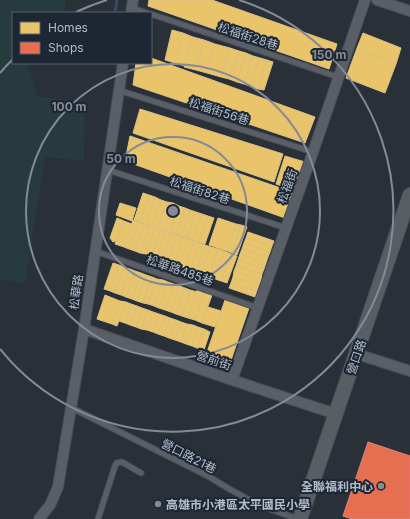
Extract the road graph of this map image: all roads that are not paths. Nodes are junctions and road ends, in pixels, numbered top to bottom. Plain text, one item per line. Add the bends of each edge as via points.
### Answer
1 (365, 0) edge
2 (378, 0) edge
3 (132, 7) edge
4 (144, 12) edge
5 (410, 12) edge
6 (152, 14) edge
7 (123, 64) edge
8 (338, 77) junction
9 (118, 90) junction
10 (313, 152) junction
11 (108, 170) junction
12 (410, 195) edge
13 (286, 228) junction
14 (95, 251) junction
15 (258, 308) junction
16 (84, 329) junction
17 (357, 354) junction
18 (410, 371) edge
19 (232, 380) junction
20 (72, 408) junction
21 (336, 414) junction
22 (141, 473) dead end
23 (39, 519) edge
24 (98, 519) edge
25 (299, 519) edge

1 - 8 street, 松福街
2 - 5 street
3 - 4 lane
6 - 8 lane, 松福街28巷
7 - 9 street, 松華路
8 - 10 street, 松福街
9 - 10 lane, 松福街56巷
9 - 11 street, 松華路
10 - 13 street, 松福街
11 - 13 lane, 松福街82巷
11 - 14 street, 松華路
12 - 17 street, 營口路
13 - 15 street, 松福街
14 - 15 lane, 松華路485巷
14 - 16 street, 松華路
15 - 19 street, 松福街
16 - 19 street, 營前街
16 - 20 street, 松華路
17 - 18 street
17 - 21 street, 營口路
19 - 21 street, 營前街
20 - 23 street, 松華路 via 58,487 50,505
20 - 25 lane, 營口路21巷 via 206,475 261,506
21 - 25 street, 營口路
22 - 24 lane via 122,462 115,466

